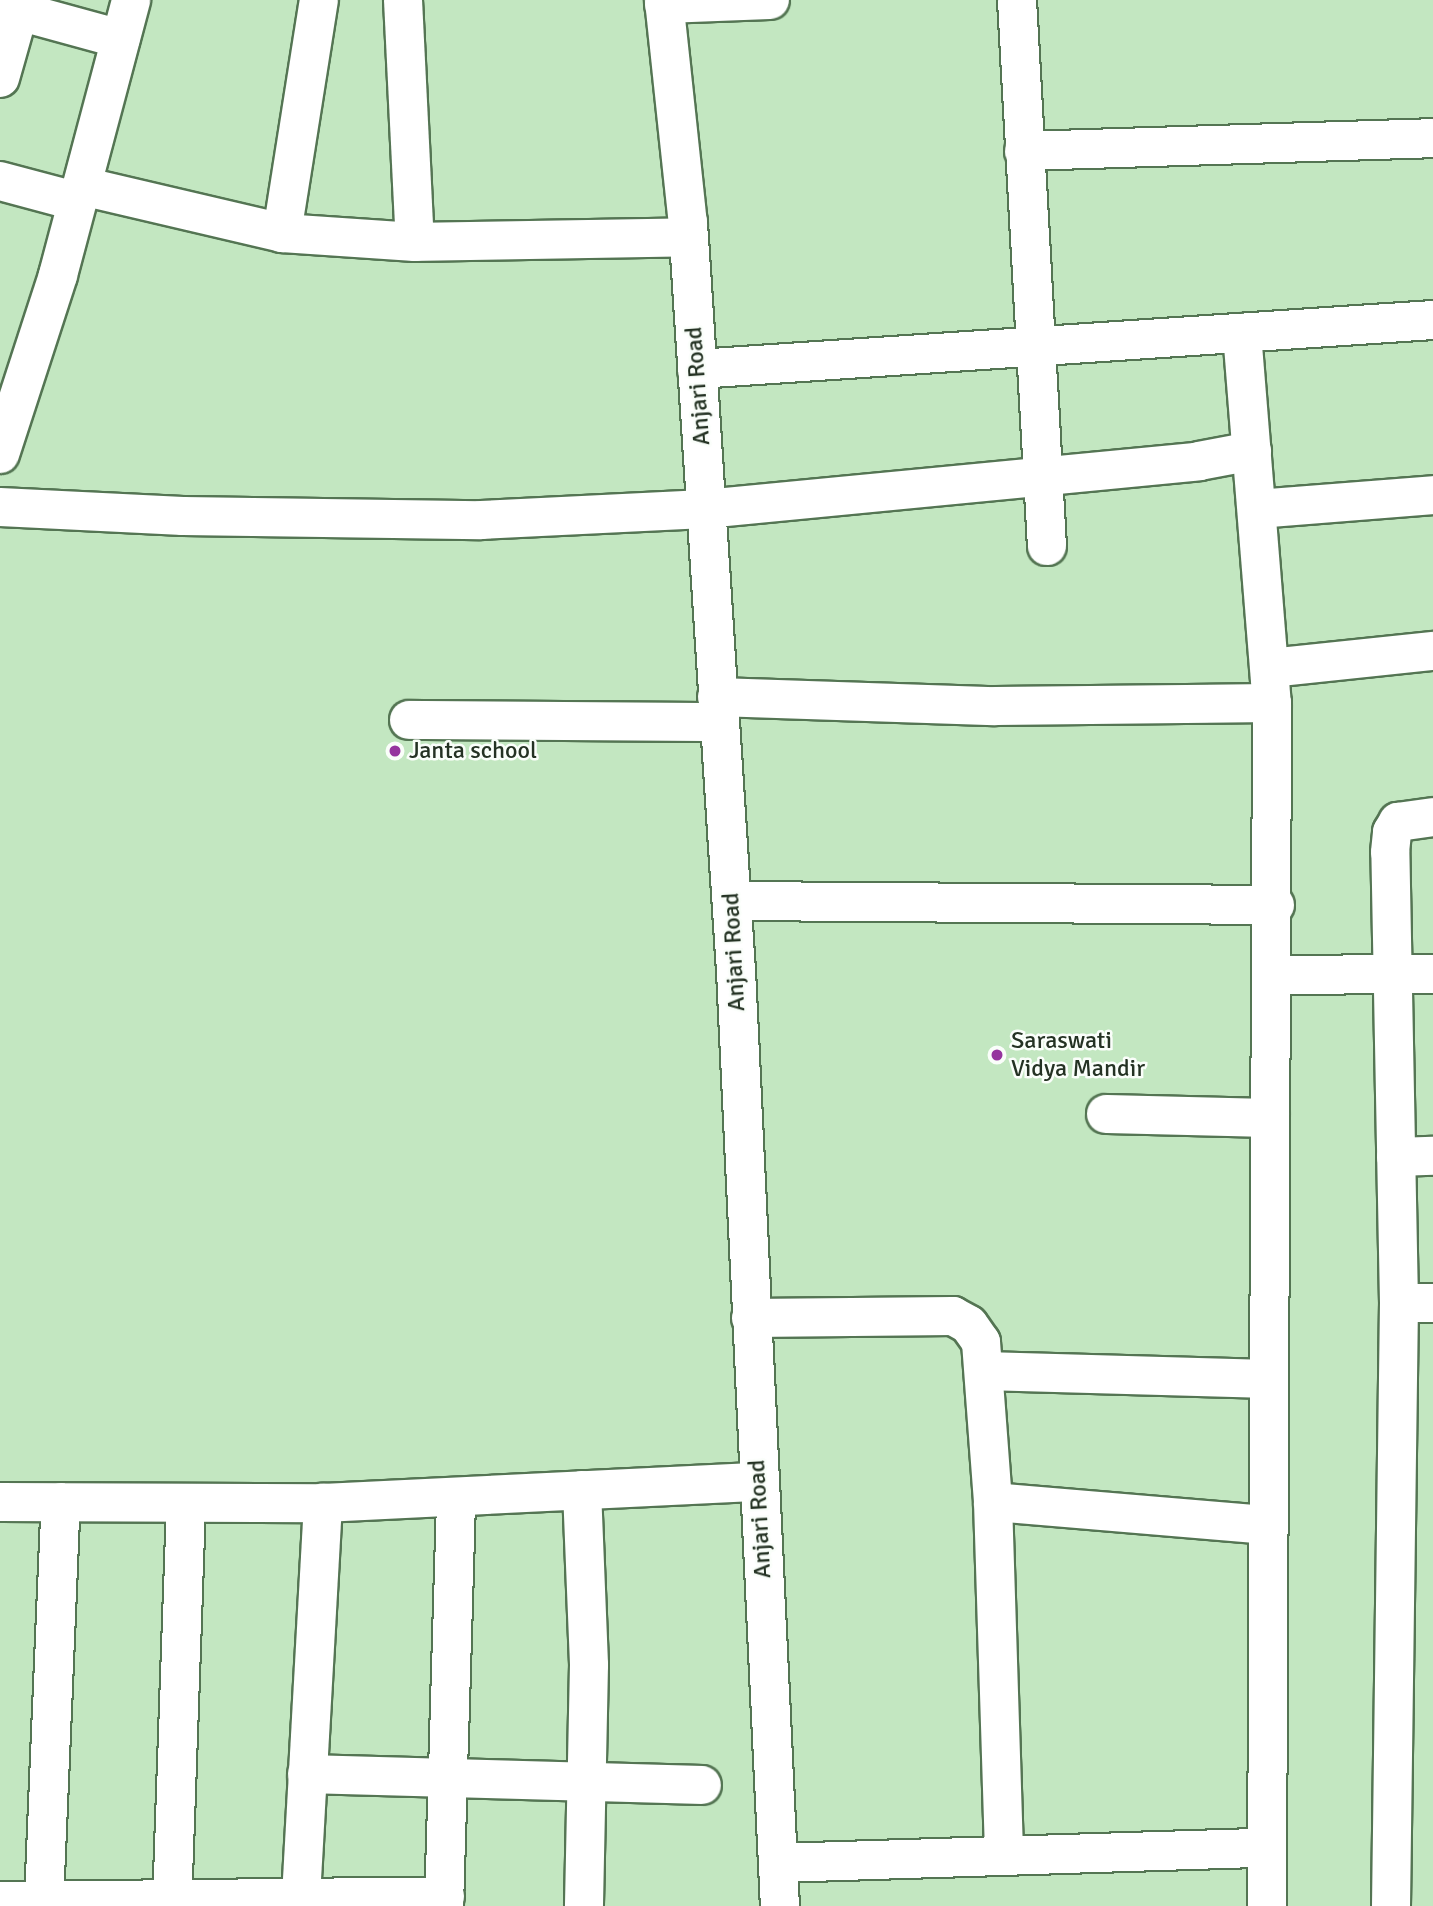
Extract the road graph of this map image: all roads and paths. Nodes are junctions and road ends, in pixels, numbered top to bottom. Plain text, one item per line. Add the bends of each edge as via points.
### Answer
1 (131, 0) edge
2 (319, 0) edge
3 (402, 0) edge
4 (770, 0) edge
5 (1017, 0) edge
6 (664, 2) edge
7 (14, 5) edge
8 (121, 39) junction
9 (0, 78) edge
10 (1433, 138) edge
11 (1024, 151) junction
12 (0, 181) edge
13 (82, 186) junction
14 (282, 233) junction
15 (688, 237) junction
16 (415, 242) junction
17 (1433, 320) edge
18 (1242, 333) junction
19 (1034, 347) junction
20 (697, 369) junction
21 (4, 431) edge
22 (1252, 451) junction
23 (1042, 473) junction
24 (1433, 495) edge
25 (0, 507) edge
26 (705, 509) junction
27 (1256, 509) junction
28 (1047, 546) dead end
29 (1433, 652) edge
30 (1271, 685) junction
31 (718, 709) junction
32 (410, 720) dead end
33 (1433, 817) edge
34 (732, 901) junction
35 (1275, 905) junction
36 (1433, 974) edge
37 (1273, 975) junction
38 (1393, 975) junction
39 (1106, 1114) dead end
40 (1270, 1118) junction
41 (1415, 1157) edge
42 (1416, 1303) edge
43 (751, 1318) junction
44 (985, 1371) junction
45 (1268, 1379) junction
46 (758, 1482) junction
47 (582, 1490) junction
48 (456, 1497) junction
49 (0, 1502) edge
50 (61, 1502) junction
51 (186, 1503) junction
52 (323, 1503) junction
53 (993, 1503) junction
54 (1267, 1525) junction
55 (307, 1774) junction
56 (449, 1776) junction
57 (586, 1781) junction
58 (702, 1784) dead end
59 (1266, 1848) junction
60 (1004, 1856) junction
61 (778, 1863) junction
62 (300, 1897) junction
63 (44, 1900) junction
64 (0, 1901) edge
65 (444, 1901) edge
66 (172, 1902) edge
67 (584, 1906) edge
68 (780, 1906) edge
69 (1266, 1906) edge
70 (1391, 1906) edge

1 - 8 street
2 - 14 street
3 - 16 street
4 - 6 street
5 - 11 street
6 - 15 street, Anjari Road
7 - 8 street
7 - 9 street
8 - 13 street
10 - 11 street
11 - 19 street
12 - 13 street via 75,201
13 - 14 street
13 - 21 street
14 - 16 street
15 - 16 street
15 - 20 street, Anjari Road
17 - 18 street
18 - 19 street
18 - 22 street
19 - 20 street
19 - 23 street
20 - 26 street, Anjari Road
22 - 23 street via 1199,461
22 - 27 street
23 - 26 street
23 - 28 street
24 - 27 street
25 - 26 street via 183,516 481,520
26 - 31 street, Anjari Road
27 - 30 street
29 - 30 street
30 - 31 street via 995,706
30 - 35 street
31 - 32 street
31 - 34 street, Anjari Road
33 - 38 street via 1398,822 1392,832
34 - 35 street
34 - 43 street, Anjari Road
35 - 37 street
36 - 38 street
37 - 38 street
37 - 40 street
38 - 41 street
39 - 40 street
40 - 45 street
41 - 42 street
42 - 70 street
43 - 44 street via 953,1316 969,1325 981,1342
43 - 46 street, Anjari Road
44 - 45 street
44 - 53 street
45 - 54 street
46 - 47 street
46 - 61 street, Anjari Road
47 - 48 street
47 - 57 street via 589,1665
48 - 52 street
48 - 56 street
49 - 50 street
50 - 51 street
50 - 63 street
51 - 52 street
51 - 66 street
52 - 55 street
53 - 54 street
53 - 60 street
54 - 59 street
55 - 56 street
55 - 62 street
56 - 57 street
56 - 65 street
57 - 58 street
57 - 67 street
59 - 60 street
59 - 69 street
60 - 61 street
61 - 68 street, Anjari Road
62 - 65 street
62 - 66 street
63 - 64 street
63 - 66 street

